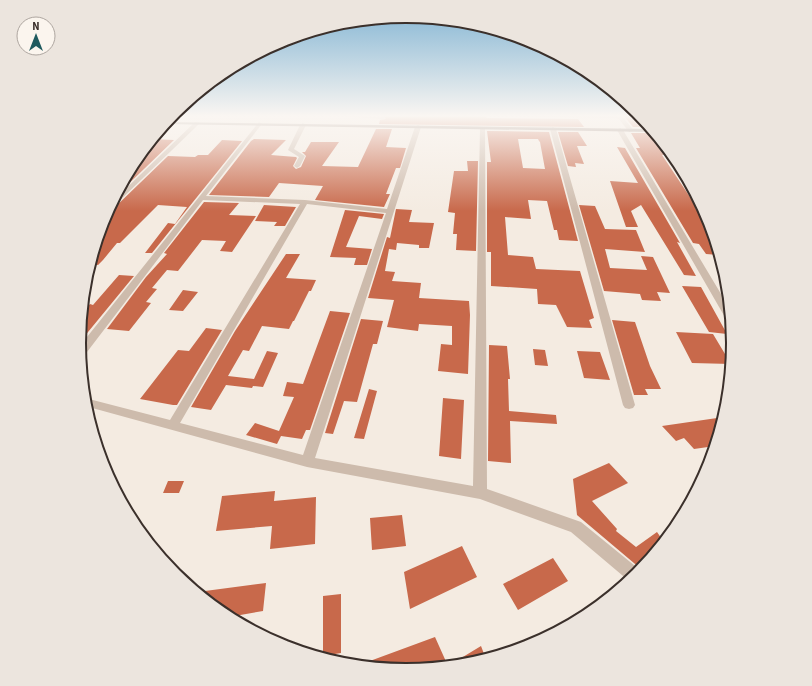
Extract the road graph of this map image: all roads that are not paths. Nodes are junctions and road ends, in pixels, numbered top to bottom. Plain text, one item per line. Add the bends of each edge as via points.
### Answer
1 (172, 147) edge
2 (241, 147) edge
3 (293, 147) edge
4 (411, 147) edge
5 (483, 147) edge
6 (558, 147) edge
7 (630, 147) edge
8 (296, 166) dead end
9 (122, 195) edge
10 (201, 198) junction
11 (305, 202) junction
12 (390, 211) junction
13 (723, 306) edge
14 (86, 345) edge
15 (92, 404) edge
16 (629, 405) dead end
17 (173, 425) junction
18 (306, 462) junction
19 (480, 493) junction
20 (630, 571) edge

1 - 9 street
2 - 10 street
3 - 8 street via 292,150 302,156
4 - 12 street
5 - 19 street
6 - 16 street
7 - 13 street
10 - 11 street
10 - 14 street
11 - 12 street
11 - 17 street
12 - 18 street
15 - 17 street
17 - 18 street
18 - 19 street
19 - 20 street via 576,527

